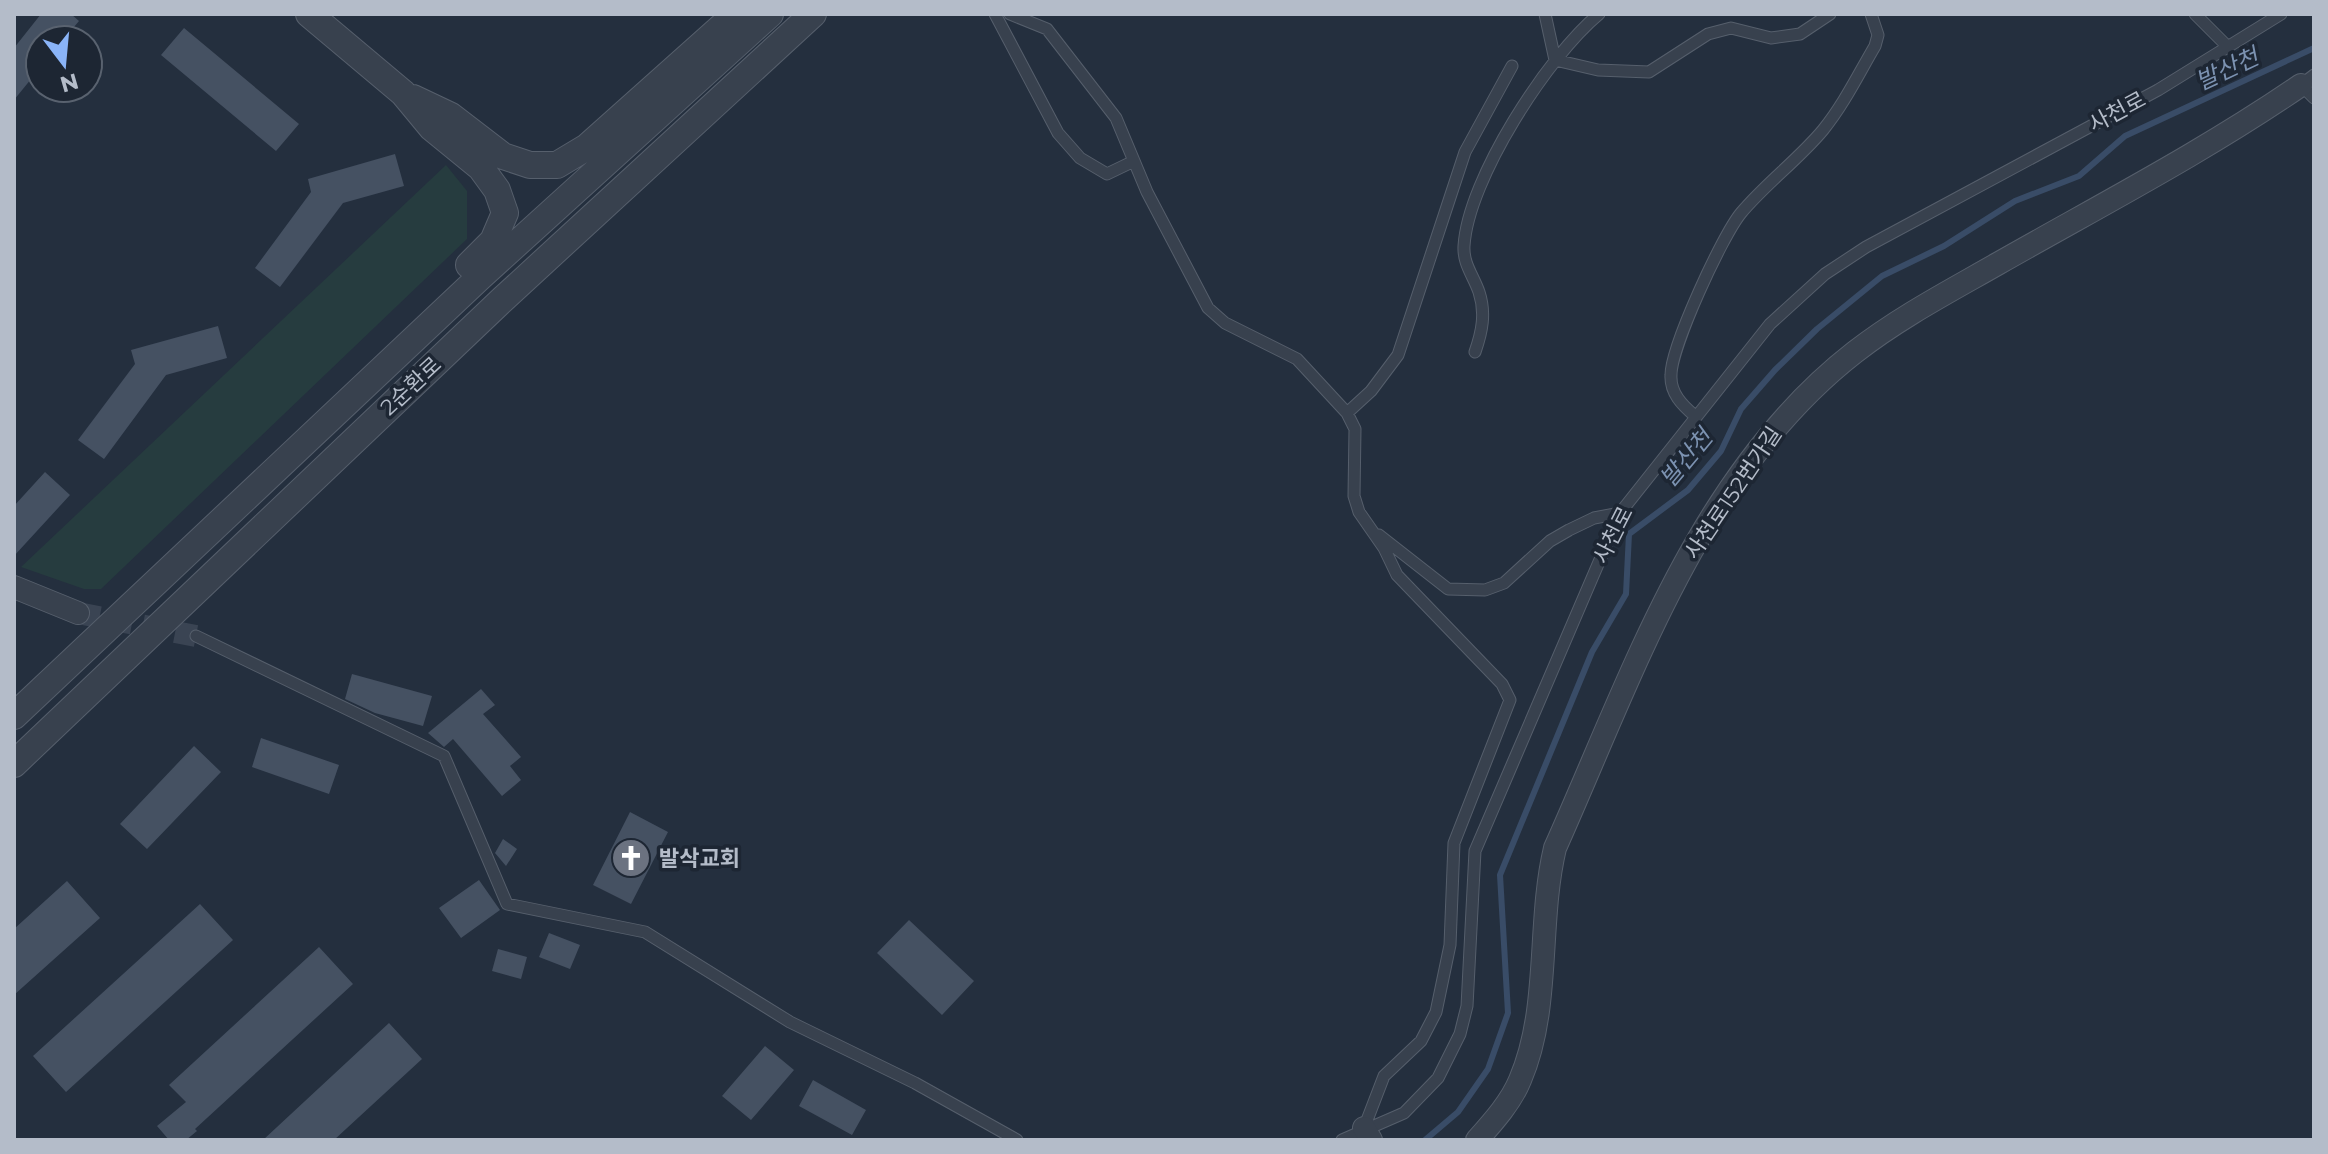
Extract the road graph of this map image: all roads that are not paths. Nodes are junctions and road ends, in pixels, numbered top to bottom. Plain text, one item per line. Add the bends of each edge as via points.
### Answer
1 (309, 14) edge
2 (736, 14) edge
3 (770, 14) edge
4 (813, 14) edge
5 (995, 14) edge
6 (1010, 14) edge
7 (1545, 14) edge
8 (1599, 14) edge
9 (1830, 14) edge
10 (1871, 14) edge
11 (2195, 14) edge
12 (2281, 14) edge
13 (2229, 48) junction
14 (1555, 60) junction
15 (1512, 66) dead end
16 (2310, 86) edge
17 (403, 93) junction
18 (1134, 161) junction
19 (1475, 352) dead end
20 (1347, 413) junction
21 (1695, 416) junction
22 (269, 477) junction
23 (1620, 513) junction
24 (1372, 530) junction
25 (14, 587) edge
26 (78, 613) tunnel mouth
27 (196, 636) tunnel mouth
28 (14, 716) edge
29 (14, 764) edge
30 (1368, 1136) edge
31 (1017, 1140) edge
32 (1342, 1140) edge
33 (1477, 1140) edge

1 - 17 street
2 - 17 street via 587,147 557,165 530,165 503,156 451,116
3 - 22 street, 2순환로
4 - 29 street, 2순환로 via 503,299
5 - 18 lane via 1058,133 1080,158 1107,174
6 - 18 lane via 1047,29 1116,118
7 - 14 lane
8 - 14 lane
9 - 14 lane via 1800,34 1771,38 1731,28 1708,34 1649,72 1598,70
10 - 21 lane via 1878,35 1875,46 1838,110 1741,214 1718,249 1674,354 1671,375 1673,390
11 - 13 lane
12 - 13 lane, 사천로
13 - 21 lane, 사천로 via 1825,274 1770,324
14 - 19 lane via 1507,134 1474,202 1464,243 1465,262 1482,304 1483,327
15 - 20 lane via 1465,152 1398,355
16 - 33 street, 사천로152번가길 via 1893,324 1820,382 1780,423 1698,537 1675,580 1555,848 1528,1055 1520,1081
17 - 22 street via 432,128 481,168 505,213 493,241
18 - 20 lane via 1208,308 1225,323 1297,359
20 - 24 lane via 1355,429 1354,496
21 - 23 lane, 사천로
22 - 28 street, 2순환로
23 - 24 lane via 1569,530 1504,583 1485,590 1448,589
23 - 30 lane, 사천로 via 1475,851 1467,1006 1460,1034 1438,1078 1404,1113
24 - 30 lane via 1397,575 1502,684 1510,700 1454,843 1450,945 1436,1012 1421,1041 1384,1076
25 - 26 street
27 - 31 lane via 444,756 507,904 645,932 790,1022
30 - 32 lane, 사천로

